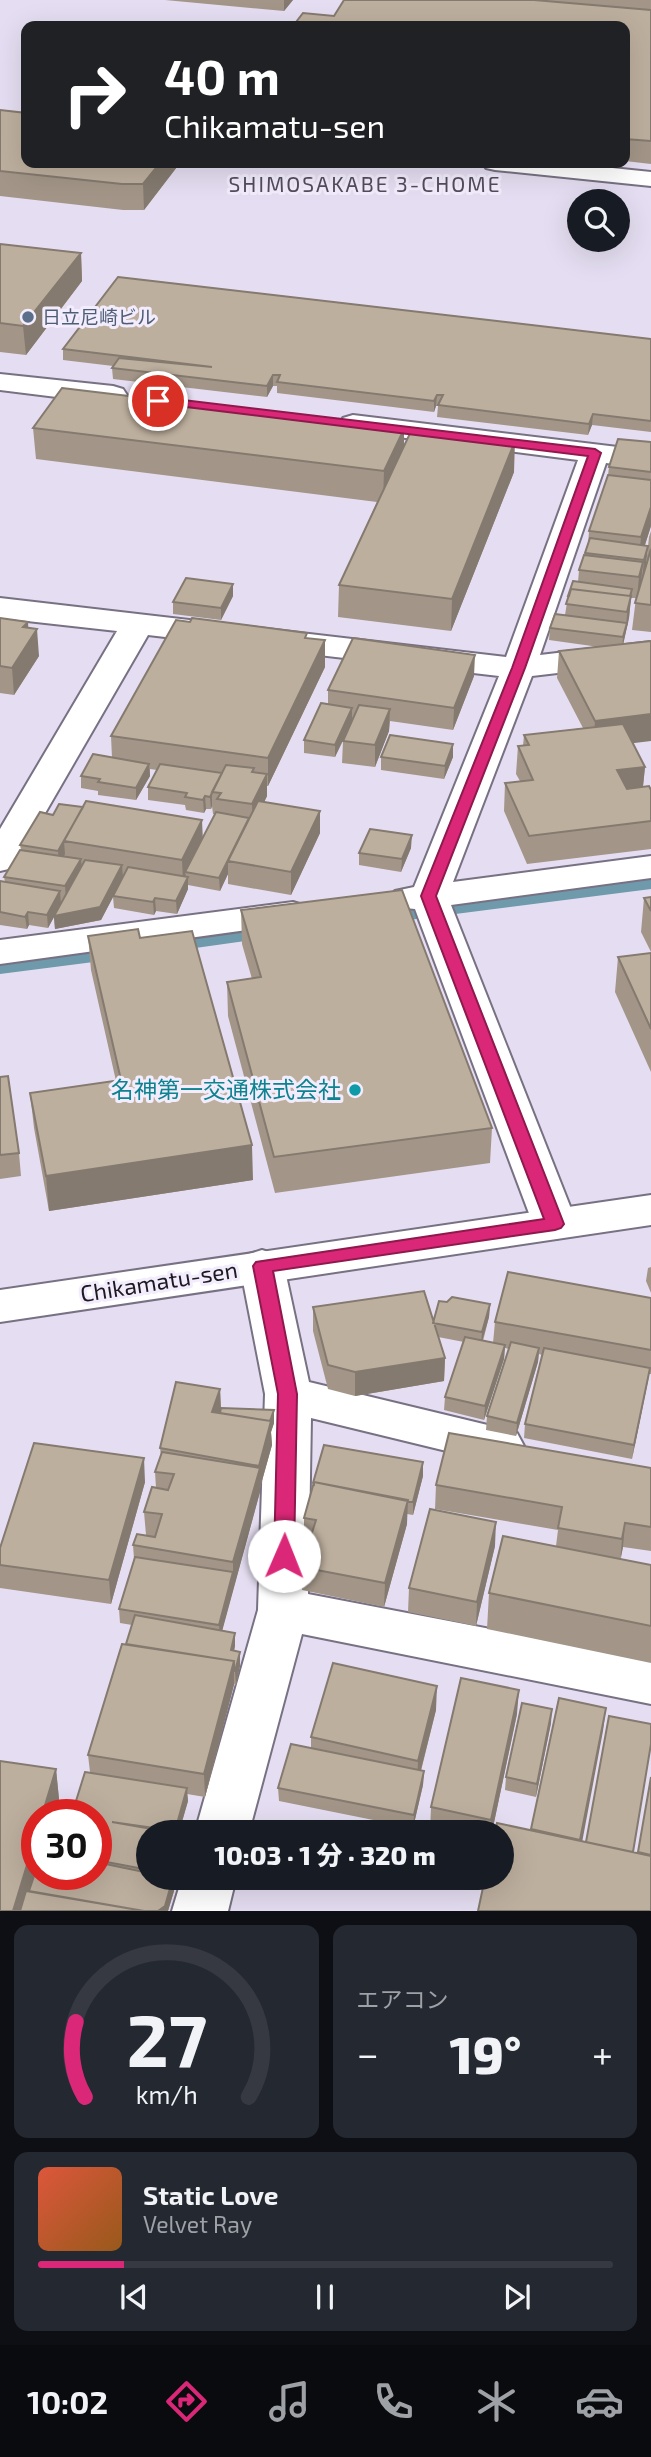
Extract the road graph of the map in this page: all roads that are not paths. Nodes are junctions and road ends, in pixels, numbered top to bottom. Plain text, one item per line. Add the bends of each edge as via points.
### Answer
1 (544, 168) edge
2 (651, 179) edge
3 (0, 382) edge
4 (136, 398) edge
5 (326, 421) edge
6 (595, 453) junction
7 (651, 460) edge
8 (0, 608) edge
9 (138, 624) junction
10 (651, 652) edge
11 (519, 668) junction
12 (0, 860) edge
13 (651, 867) edge
14 (429, 896) junction
15 (373, 903) edge
16 (332, 909) edge
17 (0, 952) edge
18 (651, 1210) edge
19 (555, 1224) junction
20 (262, 1266) junction
21 (0, 1306) edge
22 (288, 1394) junction
23 (541, 1454) edge
24 (283, 1610) junction
25 (651, 1682) edge
26 (225, 1820) edge
27 (206, 1890) edge
28 (200, 1911) edge

1 - 2 street
3 - 4 street
5 - 6 street
6 - 7 street
6 - 11 street
8 - 9 street
9 - 11 street
9 - 12 street
10 - 11 street
11 - 14 street
13 - 14 street
14 - 15 street
14 - 19 street
16 - 17 street
18 - 19 street, Chikamatu-sen
19 - 20 street, Chikamatu-sen
20 - 21 street, Chikamatu-sen
20 - 22 street
22 - 23 street
22 - 24 street
24 - 25 street
24 - 26 street
27 - 28 street

